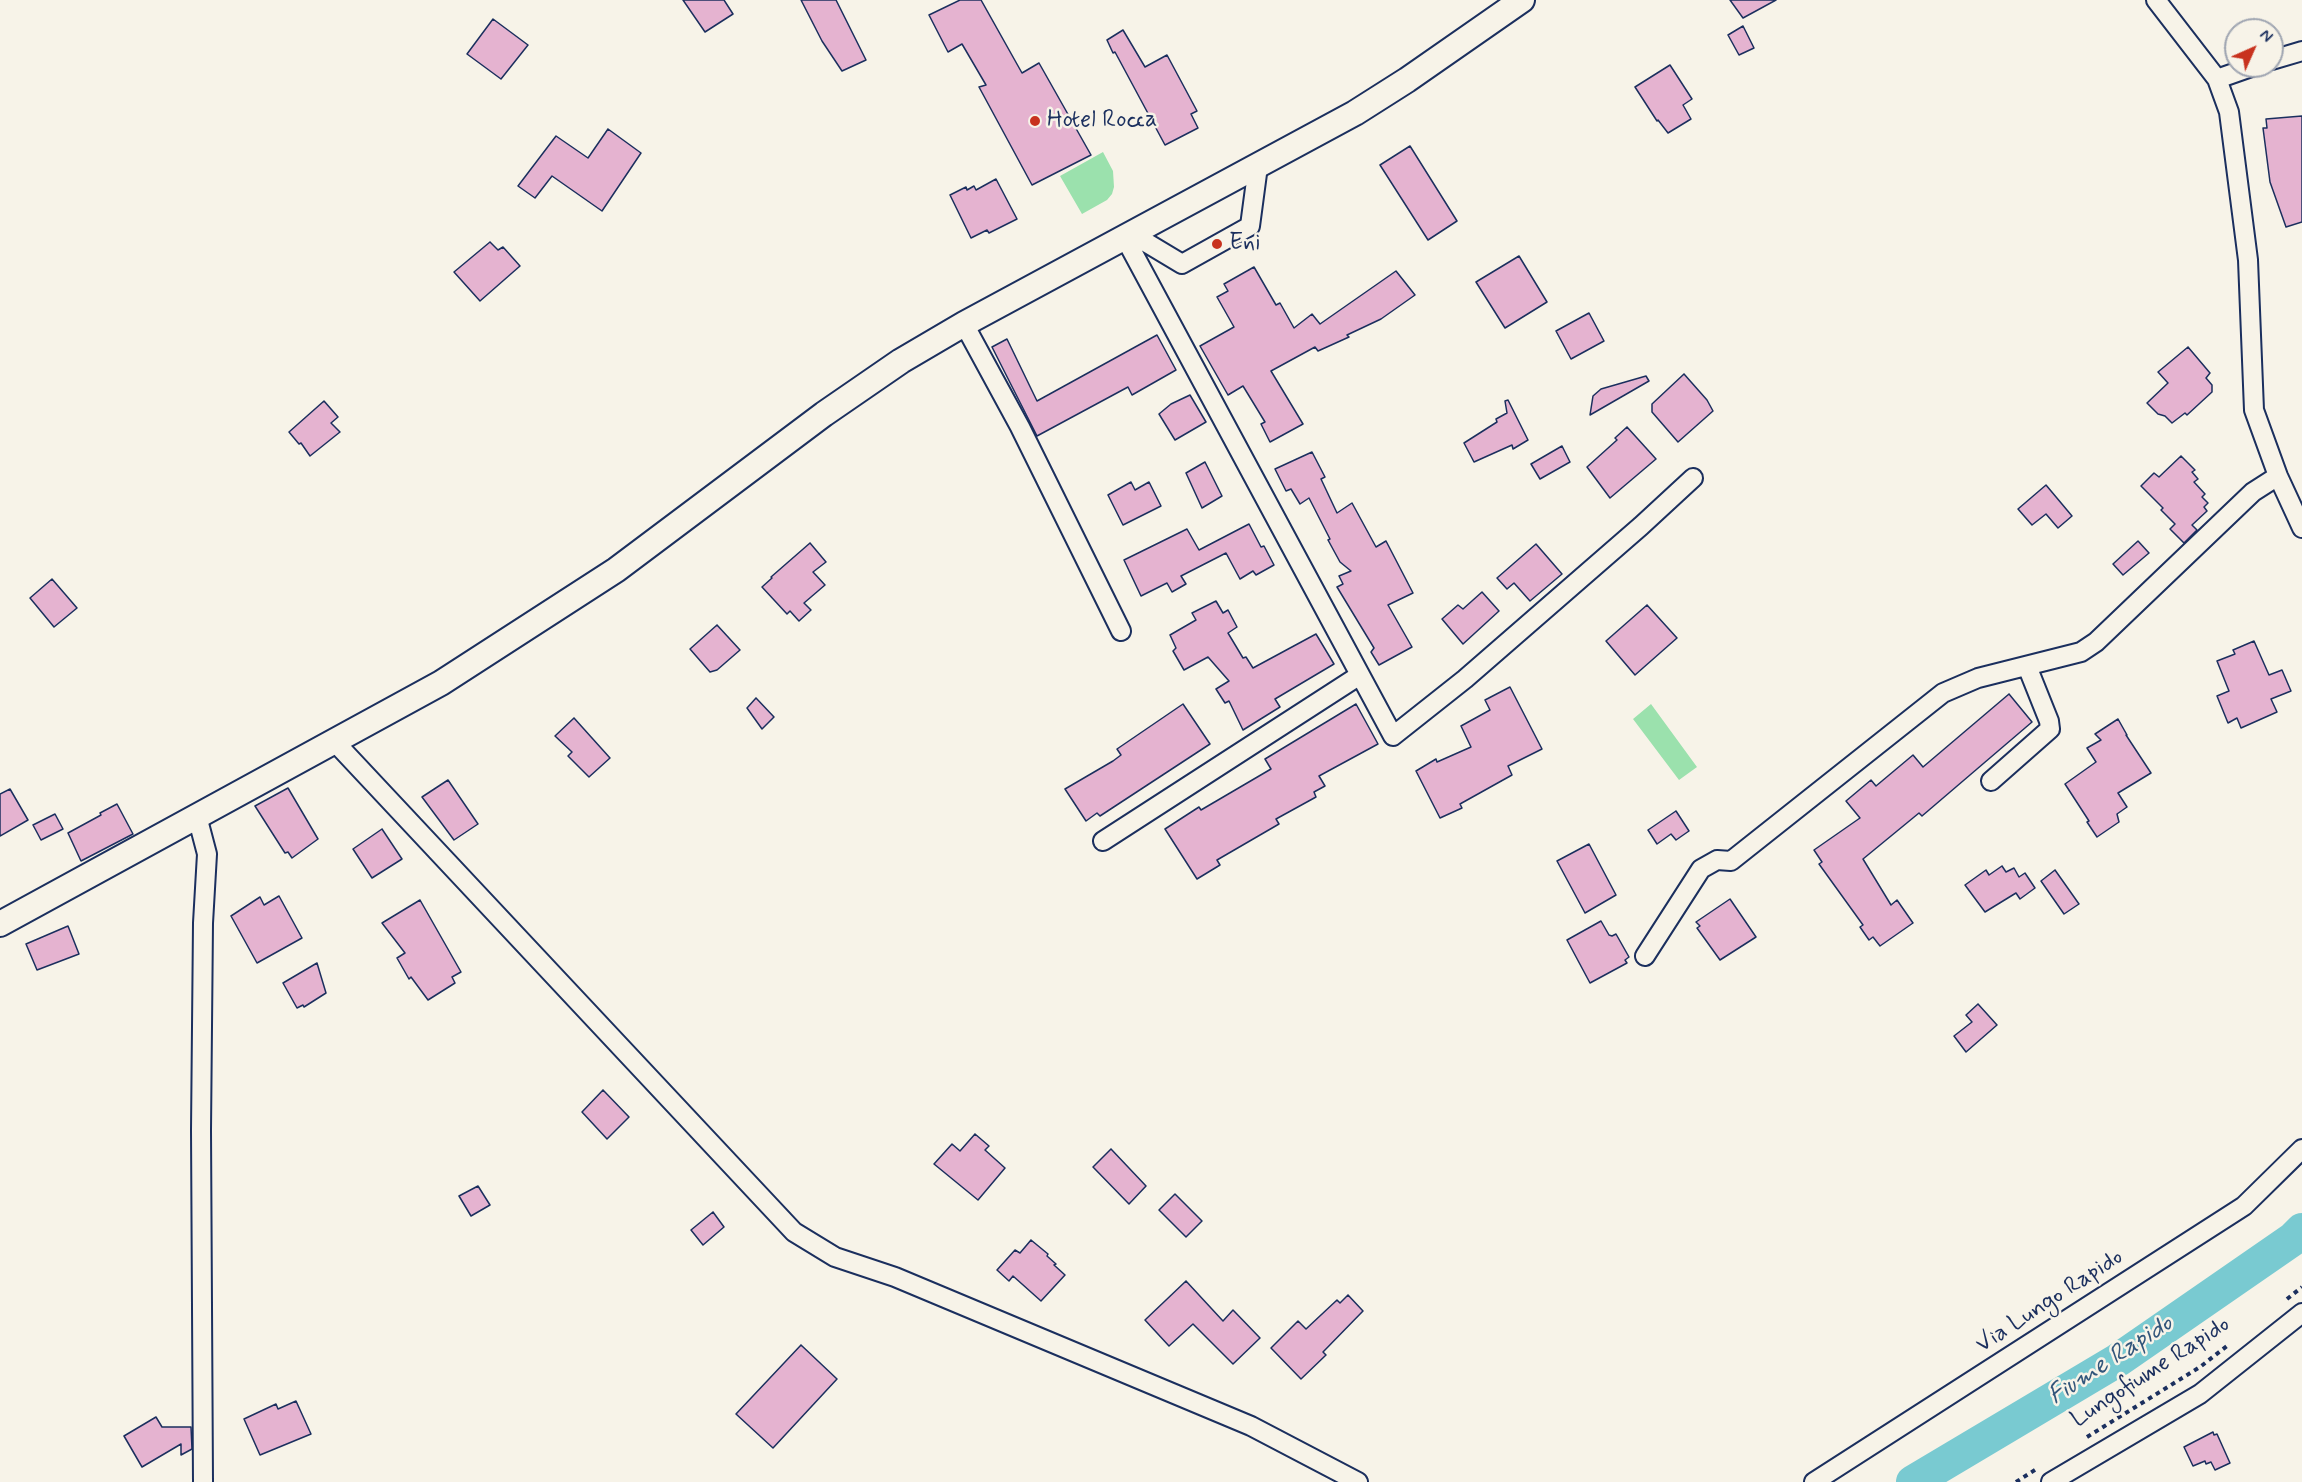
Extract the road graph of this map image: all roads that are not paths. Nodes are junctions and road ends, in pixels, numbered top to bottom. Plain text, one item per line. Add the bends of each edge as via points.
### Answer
1 (1522, 0) edge
2 (2156, 0) edge
3 (2302, 51) edge
4 (2284, 56) edge
5 (2224, 77) edge
6 (2217, 79) junction
7 (1258, 166) junction
8 (1129, 236) junction
9 (964, 324) junction
10 (2278, 476) junction
11 (1693, 478) dead end
12 (2302, 528) edge
13 (1121, 631) dead end
14 (2027, 666) junction
15 (1360, 675) junction
16 (334, 741) junction
17 (1991, 782) dead end
18 (197, 816) junction
19 (1103, 841) dead end
20 (0, 924) edge
21 (1645, 956) dead end
22 (2302, 1149) edge
23 (2302, 1313) edge
24 (203, 1482) edge
25 (1358, 1482) edge
26 (1814, 1482) edge
27 (2050, 1482) edge

1 - 7 main road via 1355,113
2 - 6 street
3 - 4 street
5 - 6 street
6 - 10 street via 2229,112 2248,260 2253,410
7 - 8 main road
7 - 8 street via 1250,226 1182,264
8 - 9 main road
8 - 15 street
9 - 13 street
9 - 16 main road via 824,414 616,570 441,683
10 - 12 street
10 - 14 street via 2253,492 2096,642 2081,652
11 - 15 street via 1465,679 1393,736
14 - 17 street via 2050,729
14 - 21 street via 1978,678 1943,693 1731,861 1717,860 1701,868
15 - 19 street
16 - 18 main road
16 - 25 street via 794,1232 835,1257 895,1277 1251,1426
18 - 20 main road
18 - 24 street via 207,854 201,1130
22 - 26 street, Via Lungo Rapido via 2244,1206
23 - 27 street via 2200,1394

